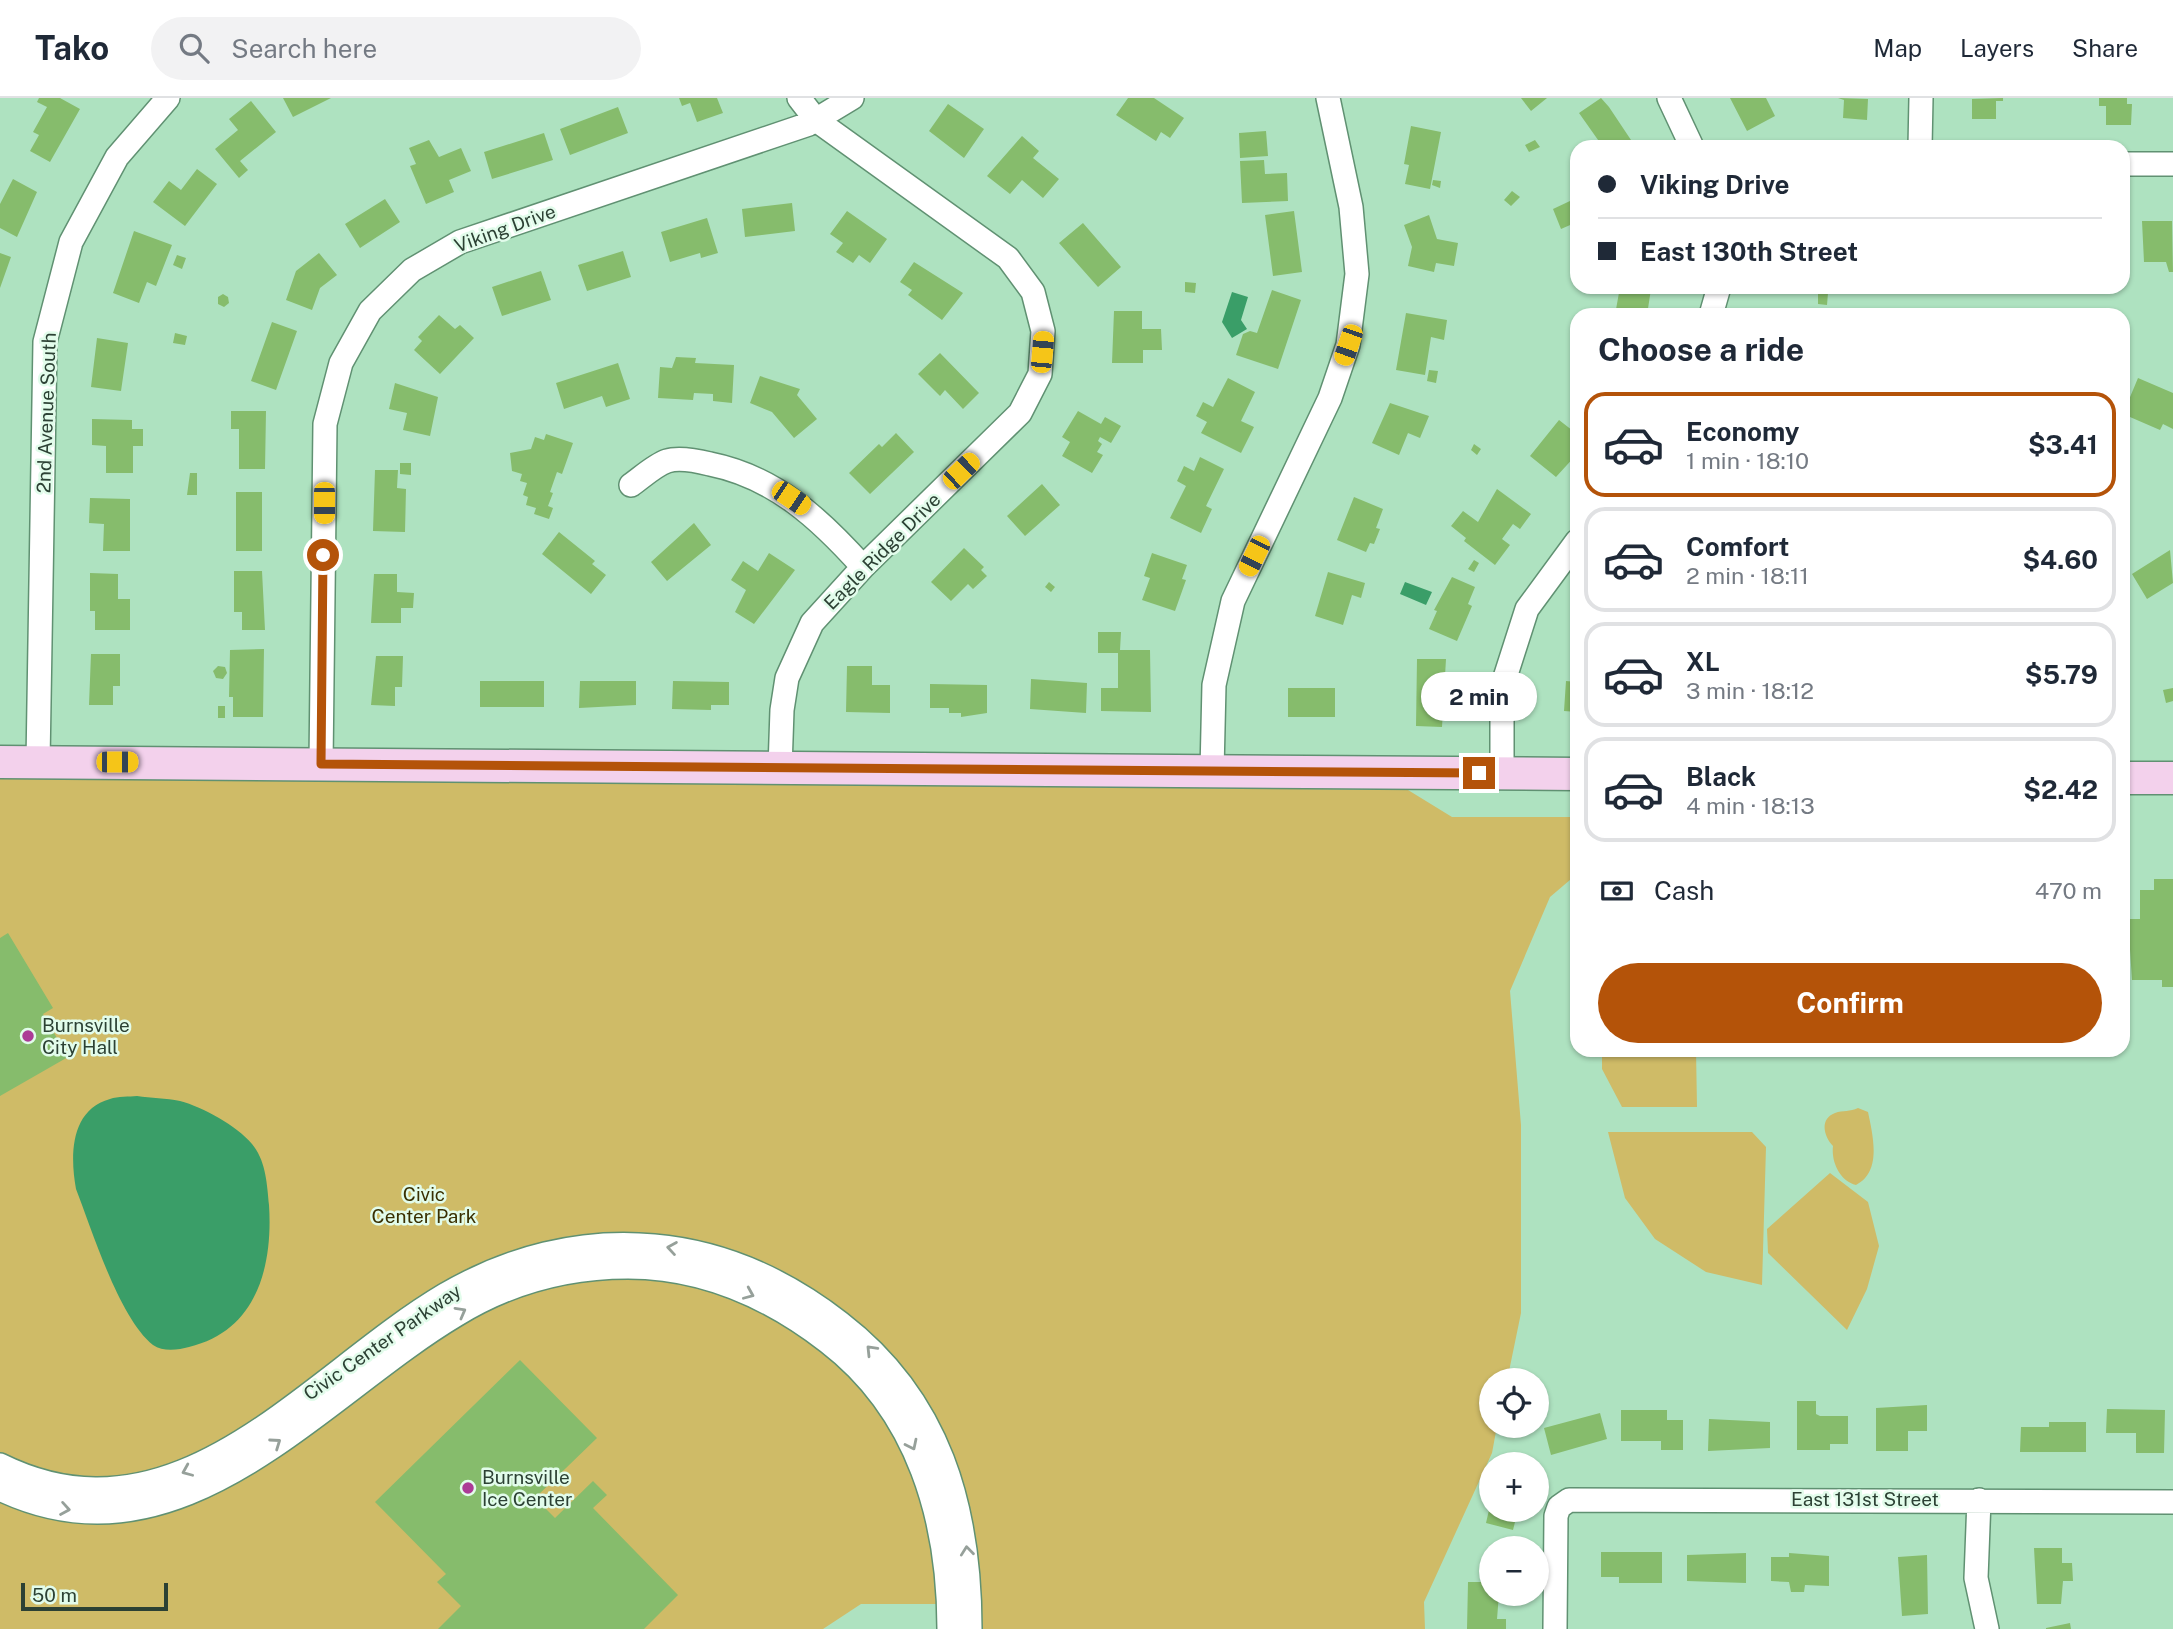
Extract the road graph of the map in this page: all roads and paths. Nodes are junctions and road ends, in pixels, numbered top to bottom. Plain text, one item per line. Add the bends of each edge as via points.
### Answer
1 (168, 98) edge
2 (799, 98) edge
3 (852, 98) edge
4 (1328, 98) edge
5 (1669, 98) edge
6 (1921, 98) edge
7 (817, 120) junction
8 (1689, 140) edge
9 (1920, 140) edge
10 (2130, 164) edge
11 (2173, 164) edge
12 (631, 485) dead end
13 (1570, 551) edge
14 (863, 567) junction
15 (0, 762) edge
16 (38, 762) junction
17 (321, 764) junction
18 (780, 768) junction
19 (1212, 771) junction
20 (1502, 773) junction
21 (1570, 774) edge
22 (2130, 778) edge
23 (2173, 778) edge
24 (0, 1465) edge
25 (0, 1489) edge
26 (1979, 1500) junction
27 (2173, 1502) edge
28 (949, 1629) edge
29 (970, 1629) edge
30 (1555, 1629) edge
31 (1987, 1629) edge

1 - 16 street, 2nd Avenue South via 117,157 71,242 45,342
2 - 7 street, Eagle Ridge Drive
3 - 7 street, Viking Drive
4 - 19 street via 1351,207 1357,274 1348,345 1330,398 1233,601 1214,685
5 - 8 street
6 - 9 street
7 - 14 street, Eagle Ridge Drive via 1008,258 1032,292 1044,331 1040,374 1020,413
7 - 17 street, Viking Drive via 460,242 412,270 370,312 341,363 325,424
10 - 11 street
12 - 14 street via 667,461 728,467 803,506
13 - 20 street via 1527,609 1502,687
14 - 18 street, Eagle Ridge Drive via 812,623 797,651 782,710
15 - 16 street
16 - 17 street
17 - 18 street
18 - 19 street
19 - 20 street
20 - 21 street
22 - 23 street
29 -> 24 street, Civic Center Parkway via 968,1553 960,1506 933,1436 892,1373 852,1332 804,1296 730,1261 672,1247 617,1244 559,1250 475,1279 414,1316 223,1453 161,1481 118,1489 70,1488
25 -> 28 street, Civic Center Parkway via 29,1501 77,1511 110,1512 167,1502 243,1466 485,1299 563,1273 617,1267 669,1270 735,1288 792,1315 838,1349 875,1387 902,1426 935,1501 945,1555
26 - 27 street, East 131st Street
26 - 30 street, East 131st Street via 1569,1500 1559,1507
26 - 31 street via 1976,1578

